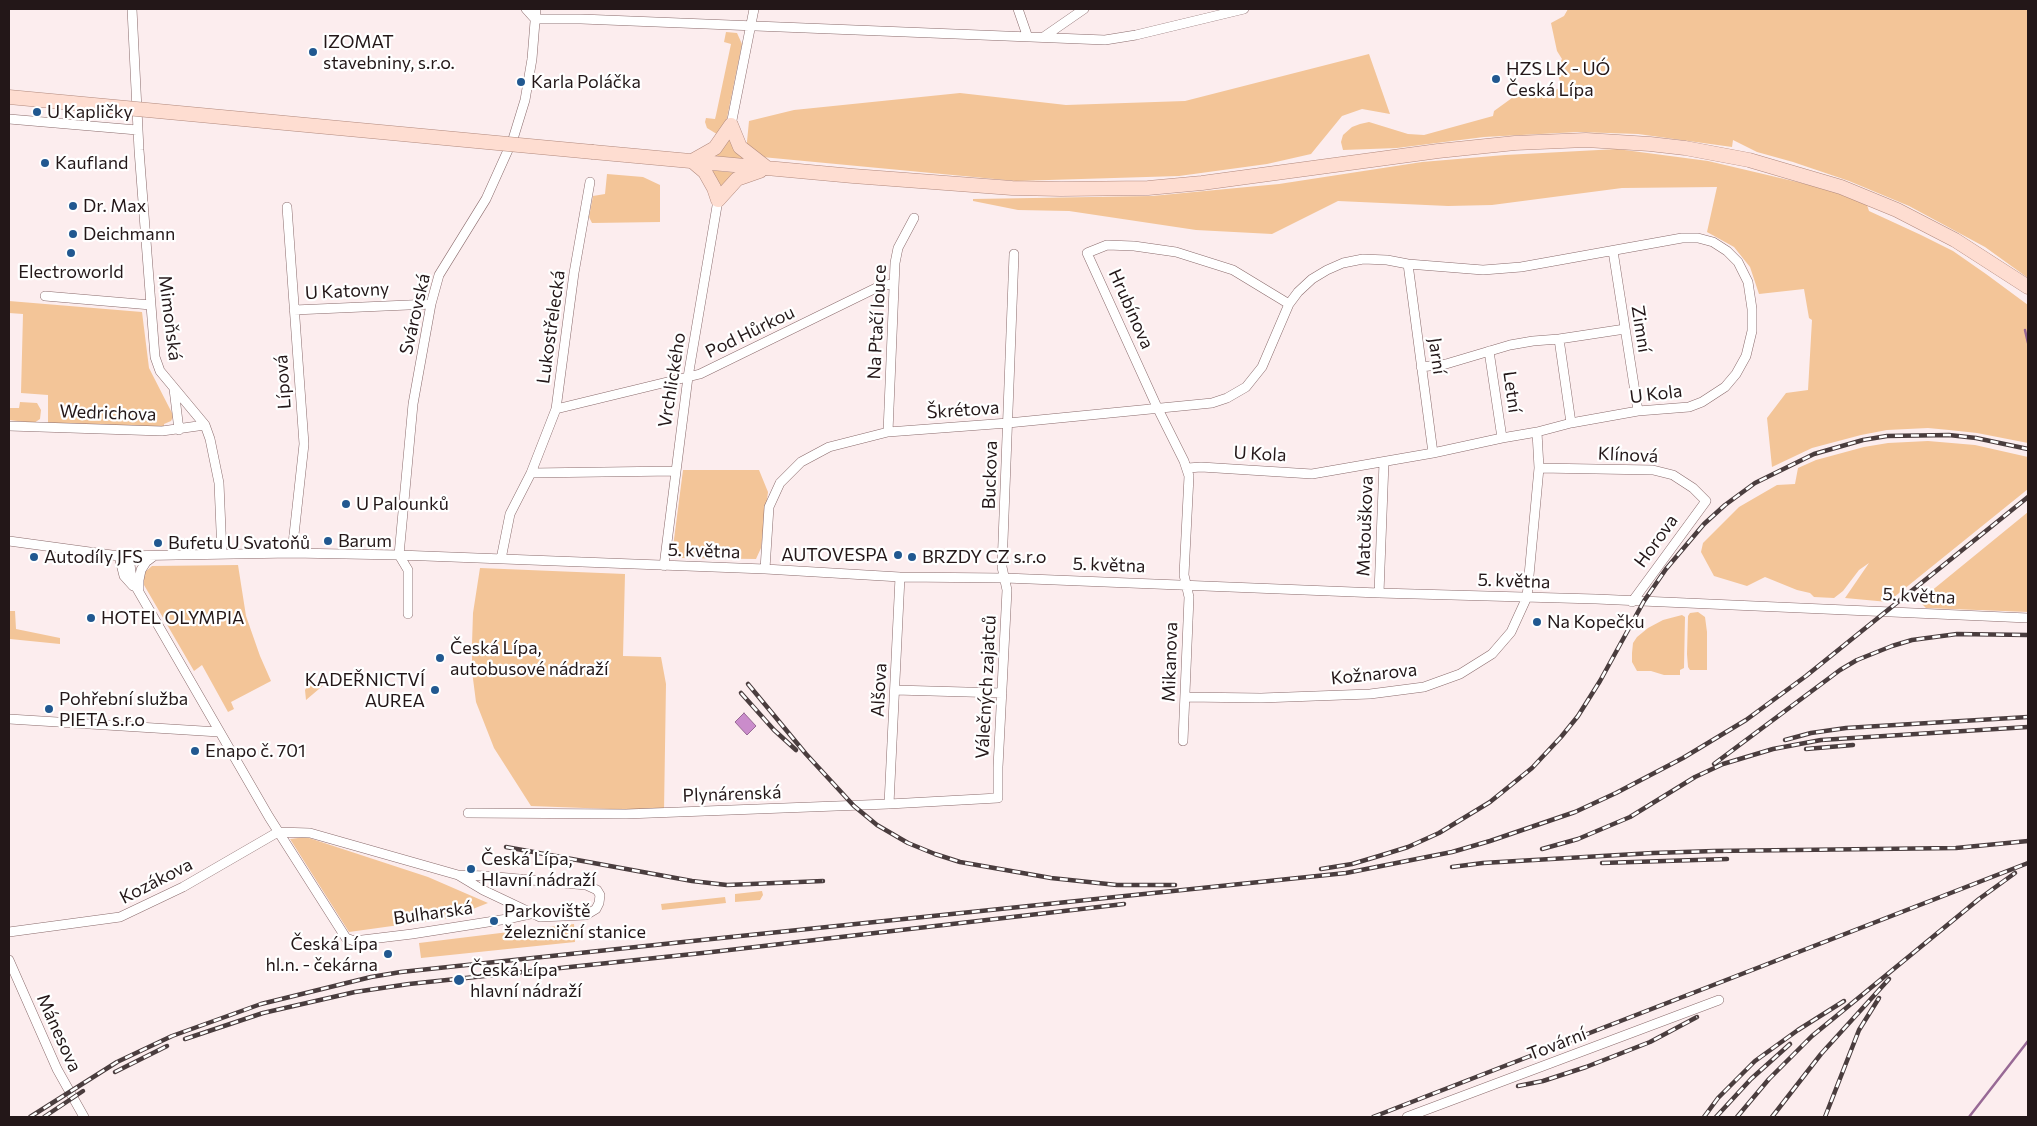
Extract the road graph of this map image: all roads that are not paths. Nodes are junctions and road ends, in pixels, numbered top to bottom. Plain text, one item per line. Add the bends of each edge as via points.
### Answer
1 (132, 9) edge
2 (526, 9) edge
3 (536, 9) edge
4 (754, 9) edge
5 (1018, 9) edge
6 (1084, 9) edge
7 (1244, 9) edge
8 (535, 19) junction
9 (751, 25) junction
10 (1027, 35) junction
11 (1045, 36) junction
12 (9, 97) edge
13 (9, 119) edge
14 (731, 125) junction
15 (137, 130) junction
16 (692, 161) junction
17 (768, 169) junction
18 (590, 182) dead end
19 (718, 200) junction
20 (287, 207) dead end
21 (914, 218) dead end
22 (1613, 251) junction
23 (1014, 254) dead end
24 (1408, 264) junction
25 (894, 283) junction
26 (2028, 287) edge
27 (46, 296) dead end
28 (431, 304) junction
29 (1289, 304) junction
30 (151, 305) junction
31 (294, 310) junction
32 (1625, 328) junction
33 (1559, 339) junction
34 (1489, 351) junction
35 (1422, 366) junction
36 (688, 378) junction
37 (1246, 387) joint
38 (174, 389) junction
39 (1158, 407) junction
40 (556, 409) junction
41 (1638, 411) junction
42 (1571, 423) junction
43 (1008, 424) junction
44 (205, 425) junction
45 (9, 426) edge
46 (179, 430) junction
47 (888, 432) junction
48 (1537, 432) junction
49 (1502, 438) junction
50 (1433, 453) junction
51 (1384, 462) junction
52 (1188, 468) junction
53 (1539, 468) junction
54 (675, 471) junction
55 (531, 473) junction
56 (1706, 500) joint
57 (9, 541) edge
58 (292, 553) junction
59 (222, 554) junction
60 (399, 555) junction
61 (119, 556) junction
62 (129, 556) junction
63 (154, 556) junction
64 (501, 559) junction
65 (664, 566) junction
66 (765, 569) junction
67 (900, 577) junction
68 (1005, 578) junction
69 (1186, 584) junction
70 (139, 591) junction
71 (1379, 593) junction
72 (1526, 597) junction
73 (1632, 602) junction
74 (408, 614) dead end
75 (2028, 618) edge
76 (895, 690) junction
77 (1002, 693) junction
78 (1185, 697) junction
79 (9, 719) edge
80 (219, 732) junction
81 (1183, 741) dead end
82 (998, 798) joint
83 (889, 804) junction
84 (468, 813) dead end
85 (278, 832) junction
86 (458, 875) junction
87 (530, 914) junction
88 (9, 932) edge
89 (9, 960) edge
90 (1719, 1000) dead end
91 (84, 1117) edge
92 (1407, 1117) edge

1 - 15 street, Mimoňská
2 - 8 street
3 - 8 street, Svárovská
4 - 9 street
5 - 10 street
6 - 11 street
7 - 11 street via 1136,35 1112,38
8 - 9 street
8 - 28 street, Svárovská via 525,100 514,139 486,199 439,276
9 - 10 street
9 - 14 street
10 - 11 street
12 - 16 main road, bridge
13 - 15 street
14 - 16 main road via 715,148
14 - 17 main road via 740,147
15 - 30 street, Mimoňská
16 - 17 main road
16 - 19 main road via 705,172
17 - 19 main road via 737,179
17 - 26 main road via 1012,188 1148,188 1487,145 1567,140 1650,144 1749,160 1841,187 1897,210 1955,240
18 - 40 street, Lukostřelecká
19 - 36 street, Vrchlického
20 - 31 street, Lípová
21 - 25 street, Na Ptačí louce via 898,248
22 - 24 street, U Kola via 1521,267 1483,270
22 - 32 street, Zimní
22 - 41 street, U Kola via 1682,238 1713,242 1738,262 1745,273 1750,293 1750,342 1746,356 1725,387 1689,407
23 - 43 street, Buckova
24 - 29 street, U Kola via 1363,259 1344,263 1312,279
24 - 35 street, Jarní
25 - 36 street, Pod Hůrkou via 876,288
25 - 47 street, Na Ptačí louce
27 - 30 street
28 - 31 street, U Katovny
28 - 60 street, Svárovská via 413,404
29 - 37 street, U Kola via 1262,367
29 - 39 street, Hrubínova via 1233,270 1176,252 1107,246 1087,253
30 - 38 street, Mimoňská via 157,364
31 - 58 street, Lípová via 304,444
32 - 33 street
32 - 41 street, Zimní
33 - 34 street
33 - 42 street
34 - 35 street via 1446,364
34 - 49 street, Letní
35 - 50 street, Jarní
36 - 40 street, Pod Hůrkou
36 - 54 street, Vrchlického
37 - 39 street, Škrétova via 1212,403
38 - 44 street, Mimoňská
38 - 46 street
39 - 43 street, Škrétova
39 - 52 street, Hrubínova
40 - 55 street, Lukostřelecká
41 - 42 street, U Kola
42 - 48 street, U Kola
43 - 47 street, Škrétova
43 - 68 street, Buckova via 1002,567
44 - 46 street, Wedrichova
44 - 59 street, Mimoňská via 219,483
45 - 46 street, Wedrichova
47 - 66 street, Škrétova via 829,447 801,462 780,483 769,507
48 - 49 street, U Kola
48 - 53 street
49 - 50 street, U Kola
50 - 51 street, U Kola
51 - 52 street, U Kola via 1312,474
51 - 71 street, Matouškova
52 - 69 street, Hrubínova
53 - 56 street, Klínová via 1653,470 1673,475
53 - 72 street
54 - 55 street
54 - 65 street, Vrchlického
55 - 64 street, Lukostřelecká via 510,514
56 - 73 street, Horova
57 - 61 street, 5. května
58 - 59 street, 5. května
58 - 60 street, 5. května
59 - 63 street, 5. května
60 - 64 street, 5. května
60 - 74 street via 408,570
61 - 62 street, 5. května
61 - 70 street, Bulharská via 124,576
62 - 63 street, 5. května
62 - 70 street, Bulharská via 130,573
63 - 70 street via 141,570
64 - 65 street, 5. května
65 - 66 street, 5. května
66 - 67 street, 5. května
67 - 68 street, 5. května
67 - 76 street, Alšova
68 - 69 street, 5. května
68 - 77 street, Válečných zajatců
69 - 71 street, 5. května
69 - 78 street, Mikanova
70 - 80 street, Bulharská
71 - 72 street, 5. května
72 - 73 street, 5. května
72 - 78 street, Kožnarova via 1511,632 1492,654 1460,674 1424,687 1370,694
73 - 75 street, 5. května
76 - 77 street
76 - 83 street, Alšova
77 - 82 street, Válečných zajatců
78 - 81 street, Mikanova
79 - 80 street
80 - 85 street, Bulharská
82 - 83 street, Plynárenská
83 - 84 street, Plynárenská via 626,814
85 - 86 street, Bulharská via 310,833
85 - 87 street, Bulharská via 346,938 354,941
85 - 88 street, Kozákova via 183,887 120,918
86 - 87 street, Bulharská
86 - 87 street, Bulharská via 586,885 593,887 600,896 596,908 586,915 551,918
89 - 91 street, Mánesova via 57,1069
90 - 92 street, Tovární

